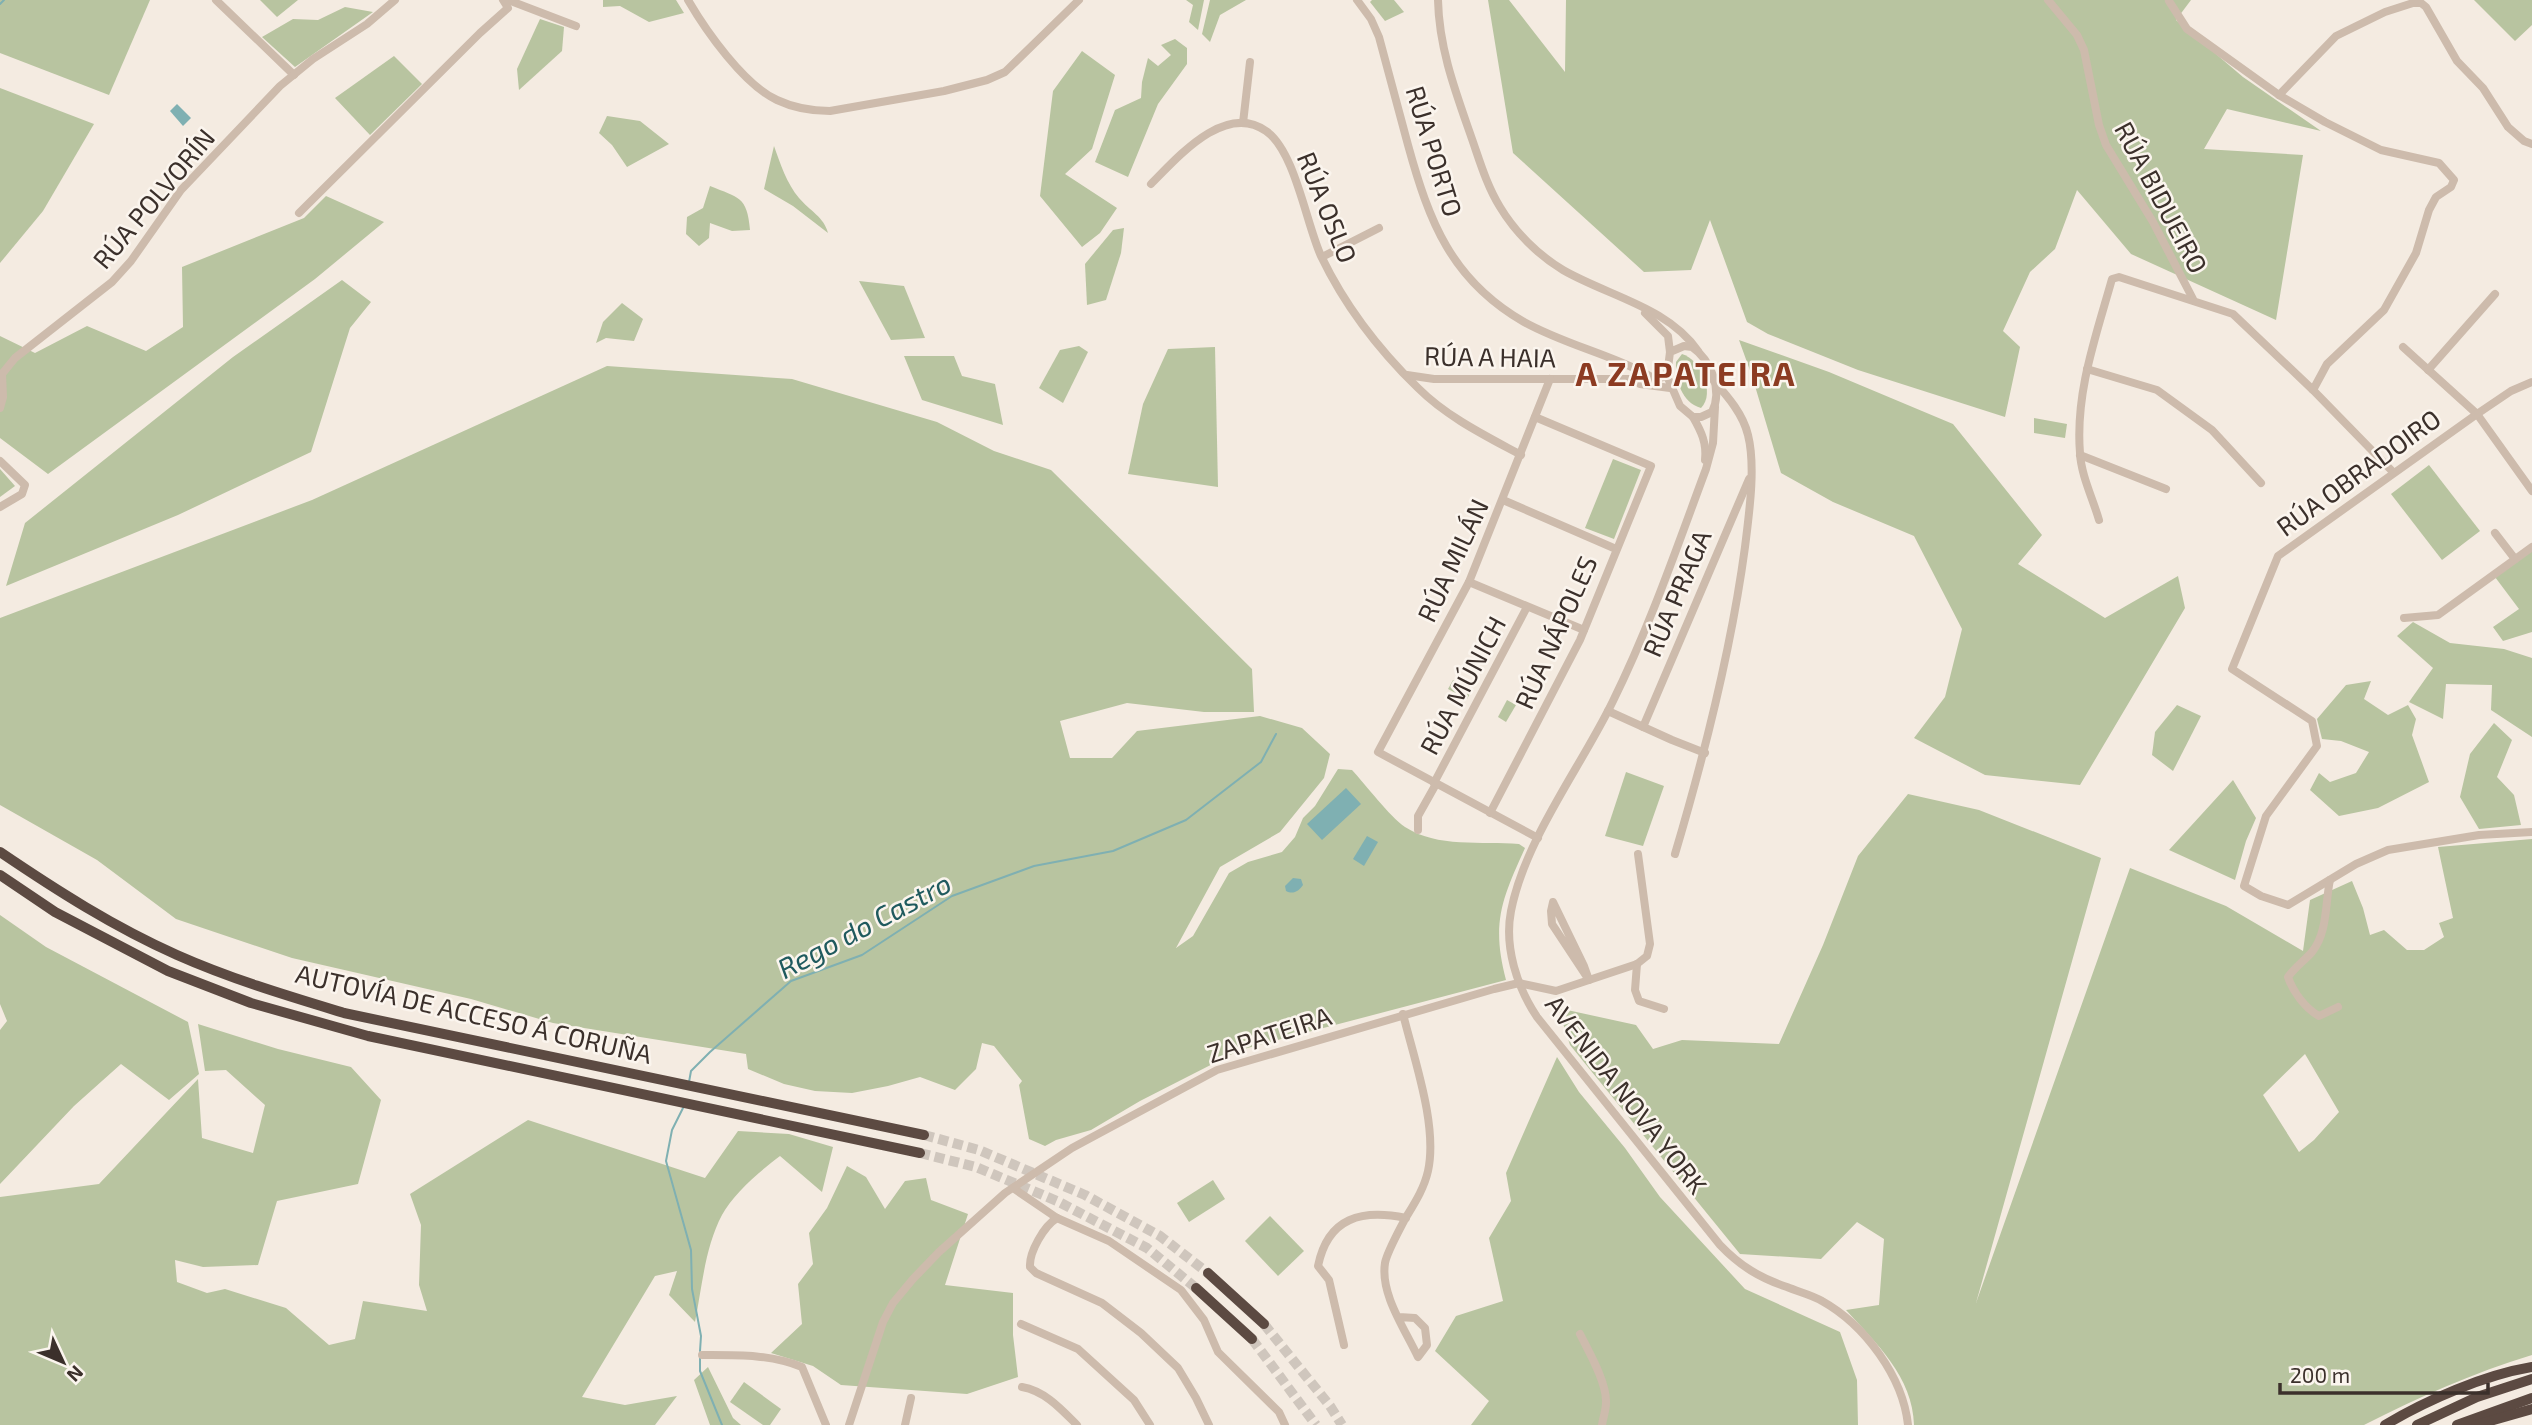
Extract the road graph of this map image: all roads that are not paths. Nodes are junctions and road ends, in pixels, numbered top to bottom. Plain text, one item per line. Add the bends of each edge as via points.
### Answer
1 (216, 0) edge
2 (395, 0) edge
3 (505, 0) edge
4 (688, 0) edge
5 (1079, 0) edge
6 (1357, 0) edge
7 (1438, 0) edge
8 (2049, 0) edge
9 (2169, 1) edge
10 (576, 26) dead end
11 (1250, 62) dead end
12 (294, 75) junction
13 (2279, 95) junction
14 (1243, 123) junction
15 (2532, 144) edge
16 (1151, 184) dead end
17 (299, 213) dead end
18 (1379, 229) dead end
19 (1322, 257) junction
20 (2495, 294) dead end
21 (2193, 299) junction
22 (1634, 305) junction
23 (2403, 347) dead end
24 (1698, 351) junction
25 (1670, 352) junction
26 (1608, 359) junction
27 (2087, 369) junction
28 (2428, 370) junction
29 (1407, 376) junction
30 (1667, 376) junction
31 (1434, 379) junction
32 (1550, 379) junction
33 (1613, 379) junction
34 (1655, 379) junction
35 (1635, 381) junction
36 (1714, 381) junction
37 (2532, 382) edge
38 (1670, 388) junction
39 (2313, 390) junction
40 (1434, 400) junction
41 (1715, 404) junction
42 (1733, 404) junction
43 (0, 408) edge
44 (2477, 414) junction
45 (1535, 417) junction
46 (1693, 417) junction
47 (1521, 454) junction
48 (2080, 455) junction
49 (0, 461) edge
50 (2393, 472) junction
51 (1750, 477) junction
52 (1703, 479) junction
53 (2261, 484) dead end
54 (2166, 489) dead end
55 (2532, 491) edge
56 (1503, 500) junction
57 (0, 507) edge
58 (2099, 520) dead end
59 (2495, 533) dead end
60 (2532, 547) edge
61 (1616, 549) junction
62 (2515, 559) junction
63 (1469, 582) junction
64 (1527, 607) junction
65 (2404, 618) dead end
66 (1584, 630) junction
67 (1608, 711) junction
68 (1643, 727) junction
69 (1705, 752) junction
70 (1435, 784) junction
71 (1490, 813) junction
72 (1418, 830) dead end
73 (2532, 832) edge
74 (1538, 838) junction
75 (0, 852) edge
76 (1638, 854) dead end
77 (1675, 854) dead end
78 (0, 875) edge
79 (2330, 880) junction
80 (1637, 964) junction
81 (1589, 980) junction
82 (1519, 983) junction
83 (2338, 1007) dead end
84 (1664, 1009) dead end
85 (1403, 1014) junction
86 (924, 1135) tunnel mouth
87 (920, 1153) tunnel mouth
88 (1013, 1188) junction
89 (1406, 1218) junction
90 (1057, 1219) junction
91 (1208, 1273) tunnel mouth
92 (1196, 1288) tunnel mouth
93 (1399, 1317) junction
94 (1021, 1324) dead end
95 (1264, 1324) tunnel mouth
96 (1580, 1334) dead end
97 (1252, 1339) tunnel mouth
98 (1344, 1345) dead end
99 (702, 1355) dead end
100 (2532, 1365) edge
101 (2532, 1379) edge
102 (1022, 1387) dead end
103 (911, 1398) dead end
104 (2532, 1398) edge
105 (2532, 1409) edge
106 (826, 1425) edge
107 (849, 1425) edge
108 (905, 1425) edge
109 (1077, 1425) edge
110 (1150, 1425) edge
111 (1209, 1425) edge
112 (1285, 1425) edge
113 (1602, 1425) edge
114 (1908, 1425) edge
115 (2385, 1425) edge
116 (2417, 1425) edge
117 (2456, 1425) edge
118 (2476, 1425) edge

1 - 12 street
2 - 12 street, RÚA POLVORÍN
3 - 10 street
3 - 17 street via 508,8
4 - 5 street via 758,88 793,106 830,111 944,91 1005,72
6 - 26 street, RÚA PORTO via 1379,37 1423,200 1453,257 1474,282 1522,321
7 - 22 street via 1443,48 1455,90 1500,207 1544,256
8 - 21 street, RÚA BIDUEIRO via 2084,50 2106,145
9 - 13 street via 2187,29
11 - 14 street
12 - 43 street, RÚA POLVORÍN via 181,190 112,282 8,366 2,374
13 - 15 street via 2336,36 2385,12 2421,3 2457,61 2483,88 2508,127
13 - 39 street via 2381,150 2439,163 2454,180 2436,197 2416,253 2384,310 2327,364
14 - 16 street via 1217,127
14 - 19 street, RÚA OSLO via 1265,130 1279,142
18 - 19 street
19 - 29 street, RÚA OSLO via 1348,306
20 - 28 street
21 - 27 street via 2119,277 2112,279
21 - 39 street via 2233,314
22 - 24 street via 1671,324
22 - 25 street via 1668,337
23 - 28 street
24 - 25 street via 1684,346
24 - 36 street
25 - 30 street
26 - 33 street via 1617,368
26 - 34 street, RÚA PORTO
26 - 35 street, RÚA PORTO
27 - 48 street via 2080,407
27 - 53 street via 2157,390 2212,430
28 - 44 street
29 - 31 street, RÚA A HAIA
29 - 40 street, RÚA OSLO
30 - 34 street, RÚA A HAIA
30 - 38 street
31 - 32 street, RÚA A HAIA
31 - 40 street via 1426,390
32 - 33 street, RÚA A HAIA
32 - 45 street, RÚA MILÁN
33 - 35 street, RÚA A HAIA
34 - 35 street, RÚA A HAIA
35 - 38 street, RÚA A HAIA
36 - 41 street
36 - 42 street
37 - 44 street, RÚA OBRADOIRO
38 - 46 street via 1680,407
39 - 50 street
40 - 47 street, RÚA OSLO via 1472,428
41 - 42 street via 1725,400
41 - 46 street via 1707,415
41 - 52 street, AVENIDA NOVA YORK via 1713,443
42 - 51 street via 1748,433
44 - 50 street, RÚA OBRADOIRO
44 - 55 street
45 - 47 street, RÚA MILÁN
45 - 61 street, RÚA NÁPOLES via 1651,466
46 - 52 street, AVENIDA NOVA YORK via 1706,452
47 - 56 street, RÚA MILÁN
48 - 54 street
48 - 58 street
49 - 57 street via 25,485 22,494
50 - 79 street, RÚA OBRADOIRO via 2278,556 2232,669 2312,721 2317,746 2266,816 2245,886 2288,905
51 - 68 street, RÚA PRAGA
51 - 69 street via 1736,614
52 - 67 street, AVENIDA NOVA YORK via 1651,616
56 - 61 street
56 - 63 street, RÚA MILÁN
59 - 62 street
60 - 62 street
61 - 66 street, RÚA NÁPOLES
62 - 65 street via 2438,615
63 - 64 street
63 - 70 street, RÚA MILÁN via 1377,752
64 - 66 street
64 - 70 street, RÚA MÚNICH
66 - 71 street, RÚA NÁPOLES
67 - 68 street
67 - 74 street, AVENIDA NOVA YORK
68 - 69 street
69 - 77 street
70 - 71 street
70 - 72 street, RÚA MÚNICH via 1418,816
71 - 74 street
73 - 79 street via 2479,835 2388,850
74 - 82 street, AVENIDA NOVA YORK via 1511,911 1509,934
75 - 86 highway, AUTOVÍA DE ACCESO Á CORUÑA via 69,899 164,948 266,989 344,1013
76 - 80 street via 1650,944 1647,956
78 - 87 highway, AUTOVÍA DE ACCESO Á CORUÑA via 55,912 168,971 251,1003 368,1036
79 - 83 street via 2320,939 2288,977 2312,1012 2319,1016
80 - 81 street
80 - 84 street via 1639,1001
81 - 81 street via 1584,966 1553,902 1552,923
81 - 82 street via 1556,992
82 - 85 street, ZAPATEIRA
82 - 114 street, AVENIDA NOVA YORK via 1524,998 1550,1034 1734,1261 1751,1273 1821,1300 1871,1345 1894,1376
85 - 88 street, ZAPATEIRA via 1217,1070 1072,1148
85 - 89 street via 1427,1108 1429,1138 1428,1170 1416,1205
88 - 90 street
88 - 107 street, ZAPATEIRA via 939,1252 893,1303
89 - 93 street via 1385,1262 1386,1290
89 - 98 street via 1368,1214 1350,1220 1332,1233 1321,1254 1318,1266 1329,1280
90 - 111 street via 1045,1227 1030,1267 1102,1303 1140,1333 1178,1368
90 - 112 street via 1109,1241 1181,1290 1204,1320 1218,1352 1279,1412
91 - 95 highway
92 - 97 highway
93 - 93 street via 1413,1347 1418,1357 1427,1345 1425,1328 1415,1318
94 - 110 street via 1078,1349 1135,1400
96 - 113 street via 1605,1395
99 - 106 street via 758,1356 802,1367
100 - 115 highway via 2425,1403
101 - 116 highway via 2477,1397
102 - 109 street via 1047,1397
103 - 108 street
104 - 117 highway
105 - 118 highway

